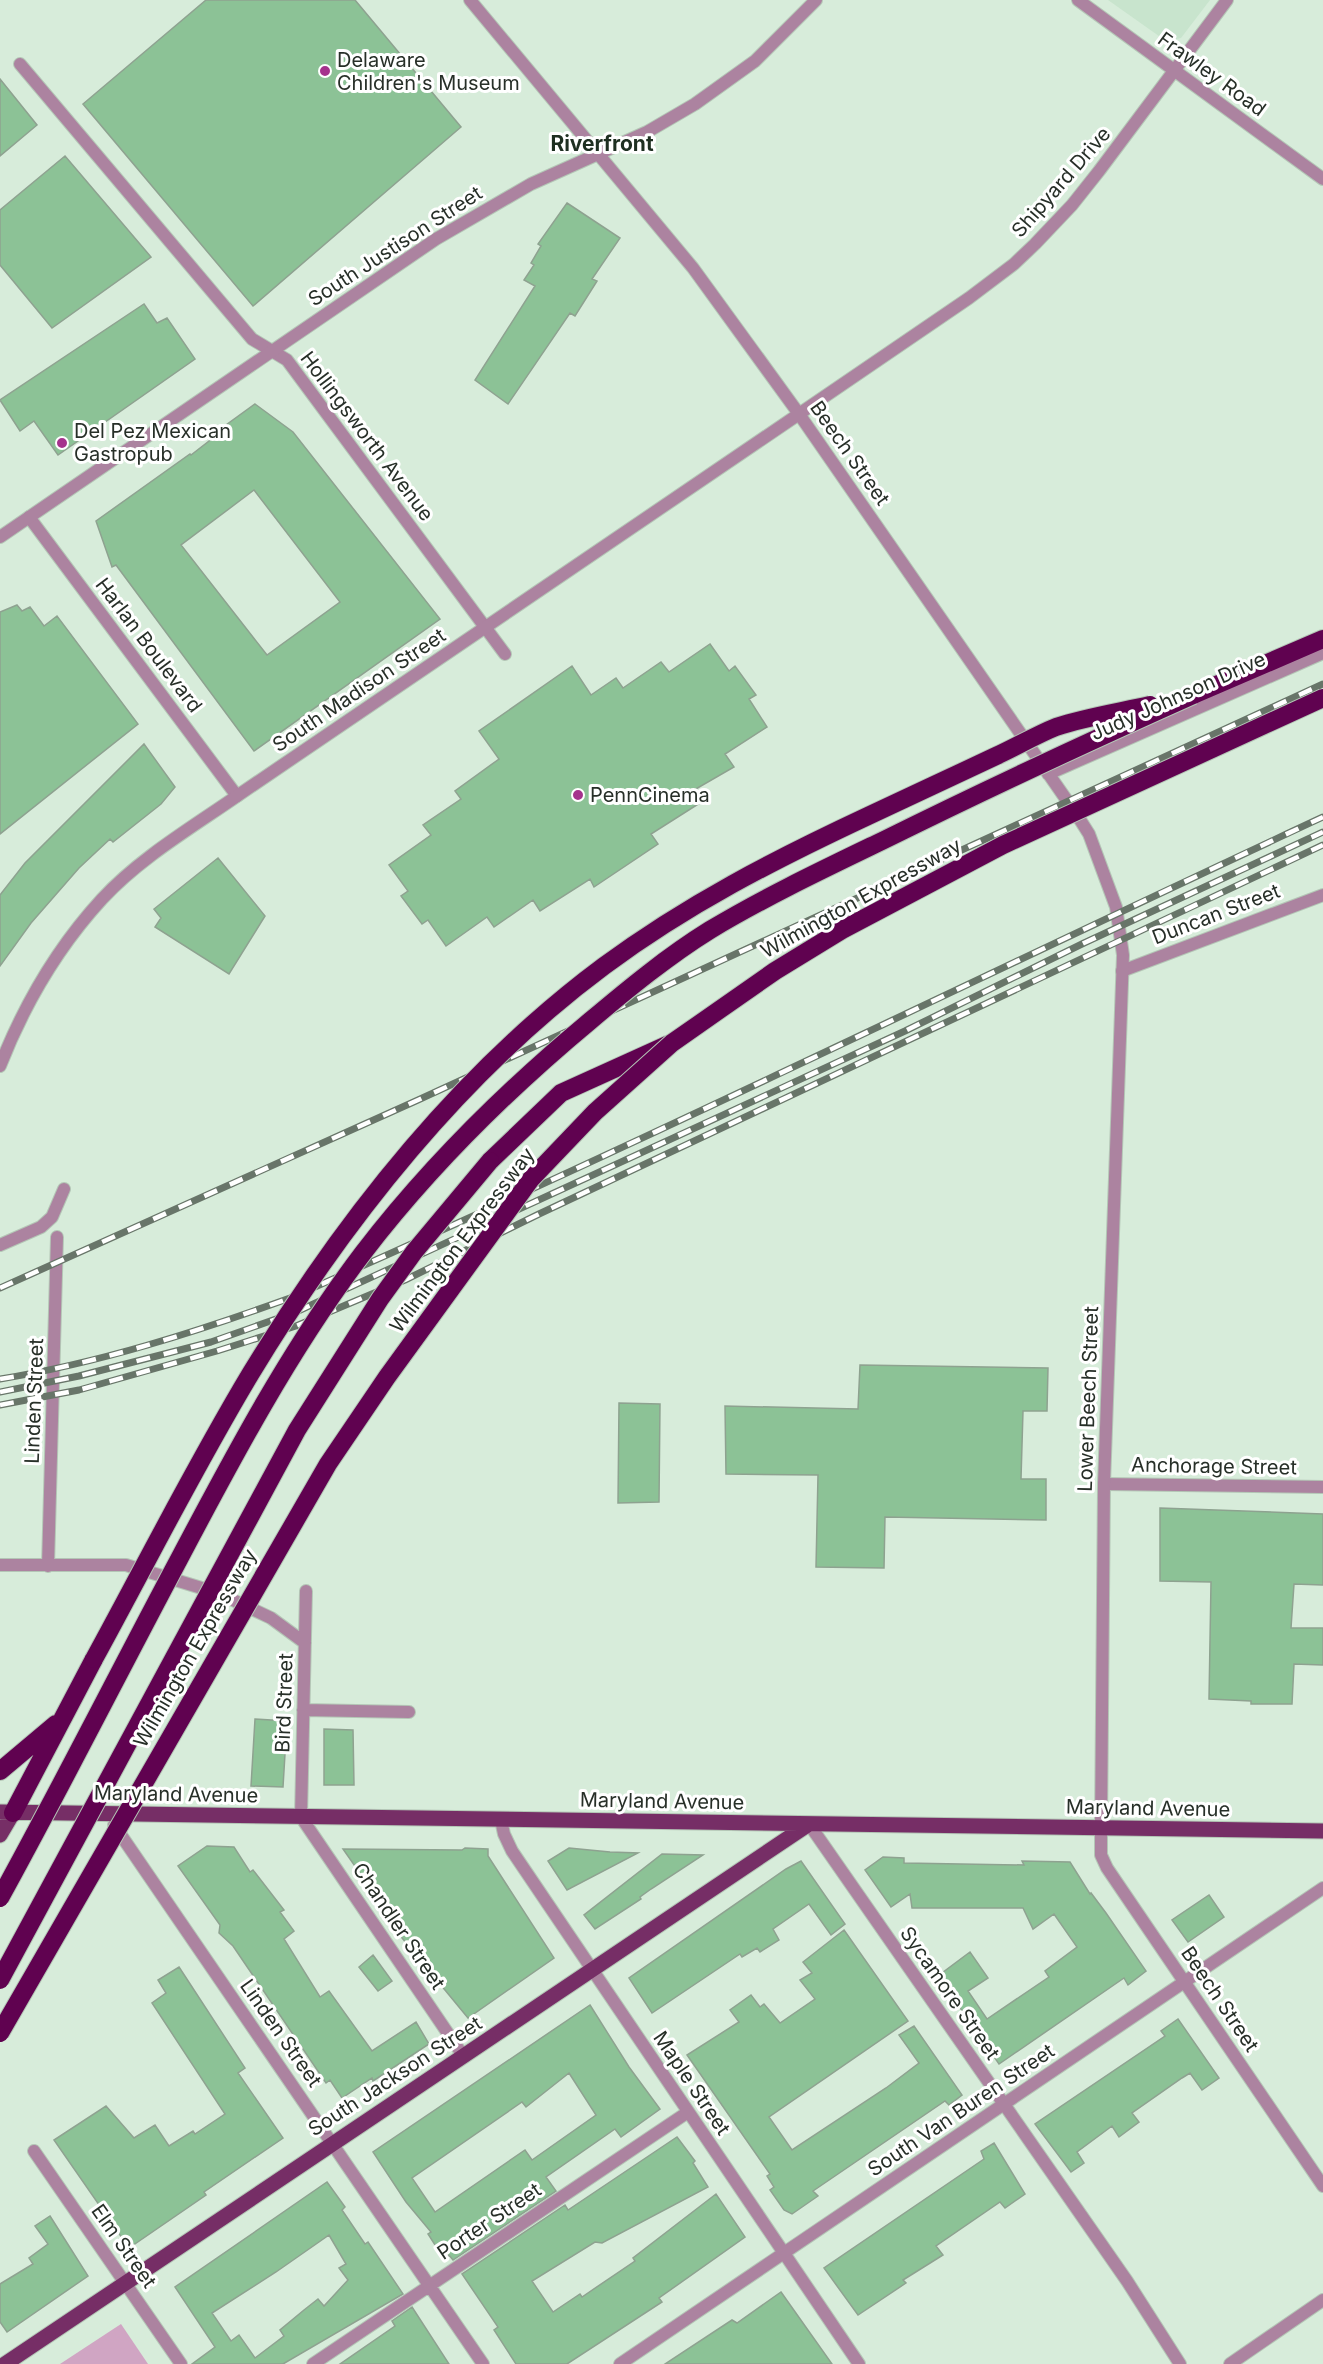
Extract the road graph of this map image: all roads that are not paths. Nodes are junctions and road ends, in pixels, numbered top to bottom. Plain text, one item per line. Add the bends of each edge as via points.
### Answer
1 (470, 0) edge
2 (816, 0) edge
3 (1078, 0) edge
4 (1227, 0) edge
5 (20, 64) dead end
6 (1175, 72) junction
7 (600, 153) junction
8 (1323, 179) edge
9 (271, 352) junction
10 (799, 414) junction
11 (29, 517) junction
12 (0, 537) edge
13 (487, 626) junction
14 (1323, 639) edge
15 (1323, 652) edge
16 (505, 654) dead end
17 (1193, 695) junction
18 (1323, 698) edge
19 (1048, 774) junction
20 (237, 796) junction
21 (1323, 894) edge
22 (1122, 971) junction
23 (672, 1043) junction
24 (1, 1062) edge
25 (64, 1189) dead end
26 (57, 1237) dead end
27 (0, 1245) edge
28 (1104, 1484) junction
29 (1323, 1487) edge
30 (0, 1565) edge
31 (48, 1566) junction
32 (306, 1591) dead end
33 (305, 1643) junction
34 (303, 1710) junction
35 (409, 1712) dead end
36 (61, 1721) junction
37 (0, 1771) edge
38 (7, 1812) edge
39 (106, 1814) junction
40 (301, 1817) junction
41 (501, 1820) junction
42 (809, 1824) junction
43 (1101, 1828) junction
44 (1323, 1831) edge
45 (0, 1835) edge
46 (1323, 1888) edge
47 (0, 1898) edge
48 (591, 1970) junction
49 (0, 1980) edge
50 (1184, 1982) junction
51 (0, 2033) edge
52 (464, 2057) junction
53 (1004, 2104) junction
54 (688, 2112) junction
55 (333, 2142) junction
56 (34, 2151) dead end
57 (1323, 2186) edge
58 (784, 2254) junction
59 (125, 2282) junction
60 (429, 2285) junction
61 (1323, 2300) edge
62 (5, 2364) edge
63 (181, 2364) edge
64 (314, 2364) edge
65 (483, 2364) edge
66 (620, 2364) edge
67 (859, 2364) edge
68 (1180, 2364) edge
69 (1230, 2364) edge

1 - 7 street, Beech Street
2 - 7 street, South Justison Street via 755,61 714,91 647,132
3 - 6 street, Frawley Road
4 - 6 street, Shipyard Drive
5 - 9 street, Hollingsworth Avenue via 252,339
6 - 8 street, Frawley Road
6 - 10 street, Shipyard Drive via 1072,205 1014,264
7 - 9 street, South Justison Street via 476,214
7 - 10 street, Beech Street via 693,268
9 - 11 street, South Justison Street
9 - 13 street, Hollingsworth Avenue via 287,360
10 - 13 street, South Madison Street
10 - 19 street, Beech Street
11 - 12 street, South Justison Street
11 - 20 street, Harlan Boulevard
13 - 16 street, Hollingsworth Avenue
13 - 20 street, South Madison Street
14 - 17 highway, Wilmington Expressway
15 - 19 street, Judy Johnson Drive
17 - 36 highway, bridge via 1056,728 765,865 632,946 513,1043 450,1106 390,1175 294,1305 226,1415
17 - 47 highway, Wilmington Expressway, bridge via 946,809 707,932 571,1037 471,1129 362,1254 285,1369 218,1485
18 - 23 highway, Wilmington Expressway, bridge via 1003,845 842,930
19 - 22 street, Beech Street via 1089,834 1102,867 1116,907
20 - 24 street, South Madison Street via 160,850 102,899 32,994
21 - 22 street, Duncan Street
22 - 28 street, Lower Beech Street
23 - 49 highway, bridge via 561,1094 490,1161 380,1299 267,1484
23 - 51 highway, Wilmington Expressway, bridge via 595,1112 531,1179 387,1377 335,1454
25 - 27 street via 52,1217 41,1227
26 - 31 street, Linden Street
28 - 29 street, Anchorage Street
28 - 43 street, Lower Beech Street
30 - 31 street
31 - 33 street via 126,1565 218,1593 271,1618
32 - 33 street, Bird Street
33 - 34 street, Bird Street
34 - 35 street
34 - 40 street, Bird Street
36 - 37 highway
36 - 38 highway
38 - 39 main road, Maryland Avenue
38 - 45 main road
39 - 40 main road, Maryland Avenue
39 - 55 street, Linden Street
40 - 41 main road, Maryland Avenue
40 - 52 street, Chandler Street
41 - 42 main road, Maryland Avenue
41 - 48 street, Maple Street via 512,1851
42 - 43 main road, Maryland Avenue
42 - 48 main road, South Jackson Street
42 - 53 street, Sycamore Street
43 - 44 main road, Maryland Avenue
43 - 50 street, Beech Street via 1101,1855 1107,1868
46 - 50 street, South Van Buren Street
48 - 52 main road, South Jackson Street
48 - 54 street, Maple Street
50 - 53 street, South Van Buren Street
50 - 57 street, Beech Street
52 - 55 main road, South Jackson Street
53 - 58 street, South Van Buren Street
53 - 68 street, Sycamore Street
54 - 58 street, Maple Street
54 - 60 street, Porter Street
55 - 59 main road, South Jackson Street
55 - 60 street, Linden Street
56 - 59 street, Elm Street
58 - 66 street, South Van Buren Street
58 - 67 street, Maple Street
59 - 62 main road, South Jackson Street
59 - 63 street, Elm Street
60 - 64 street, Porter Street
60 - 65 street, Linden Street
61 - 69 street

